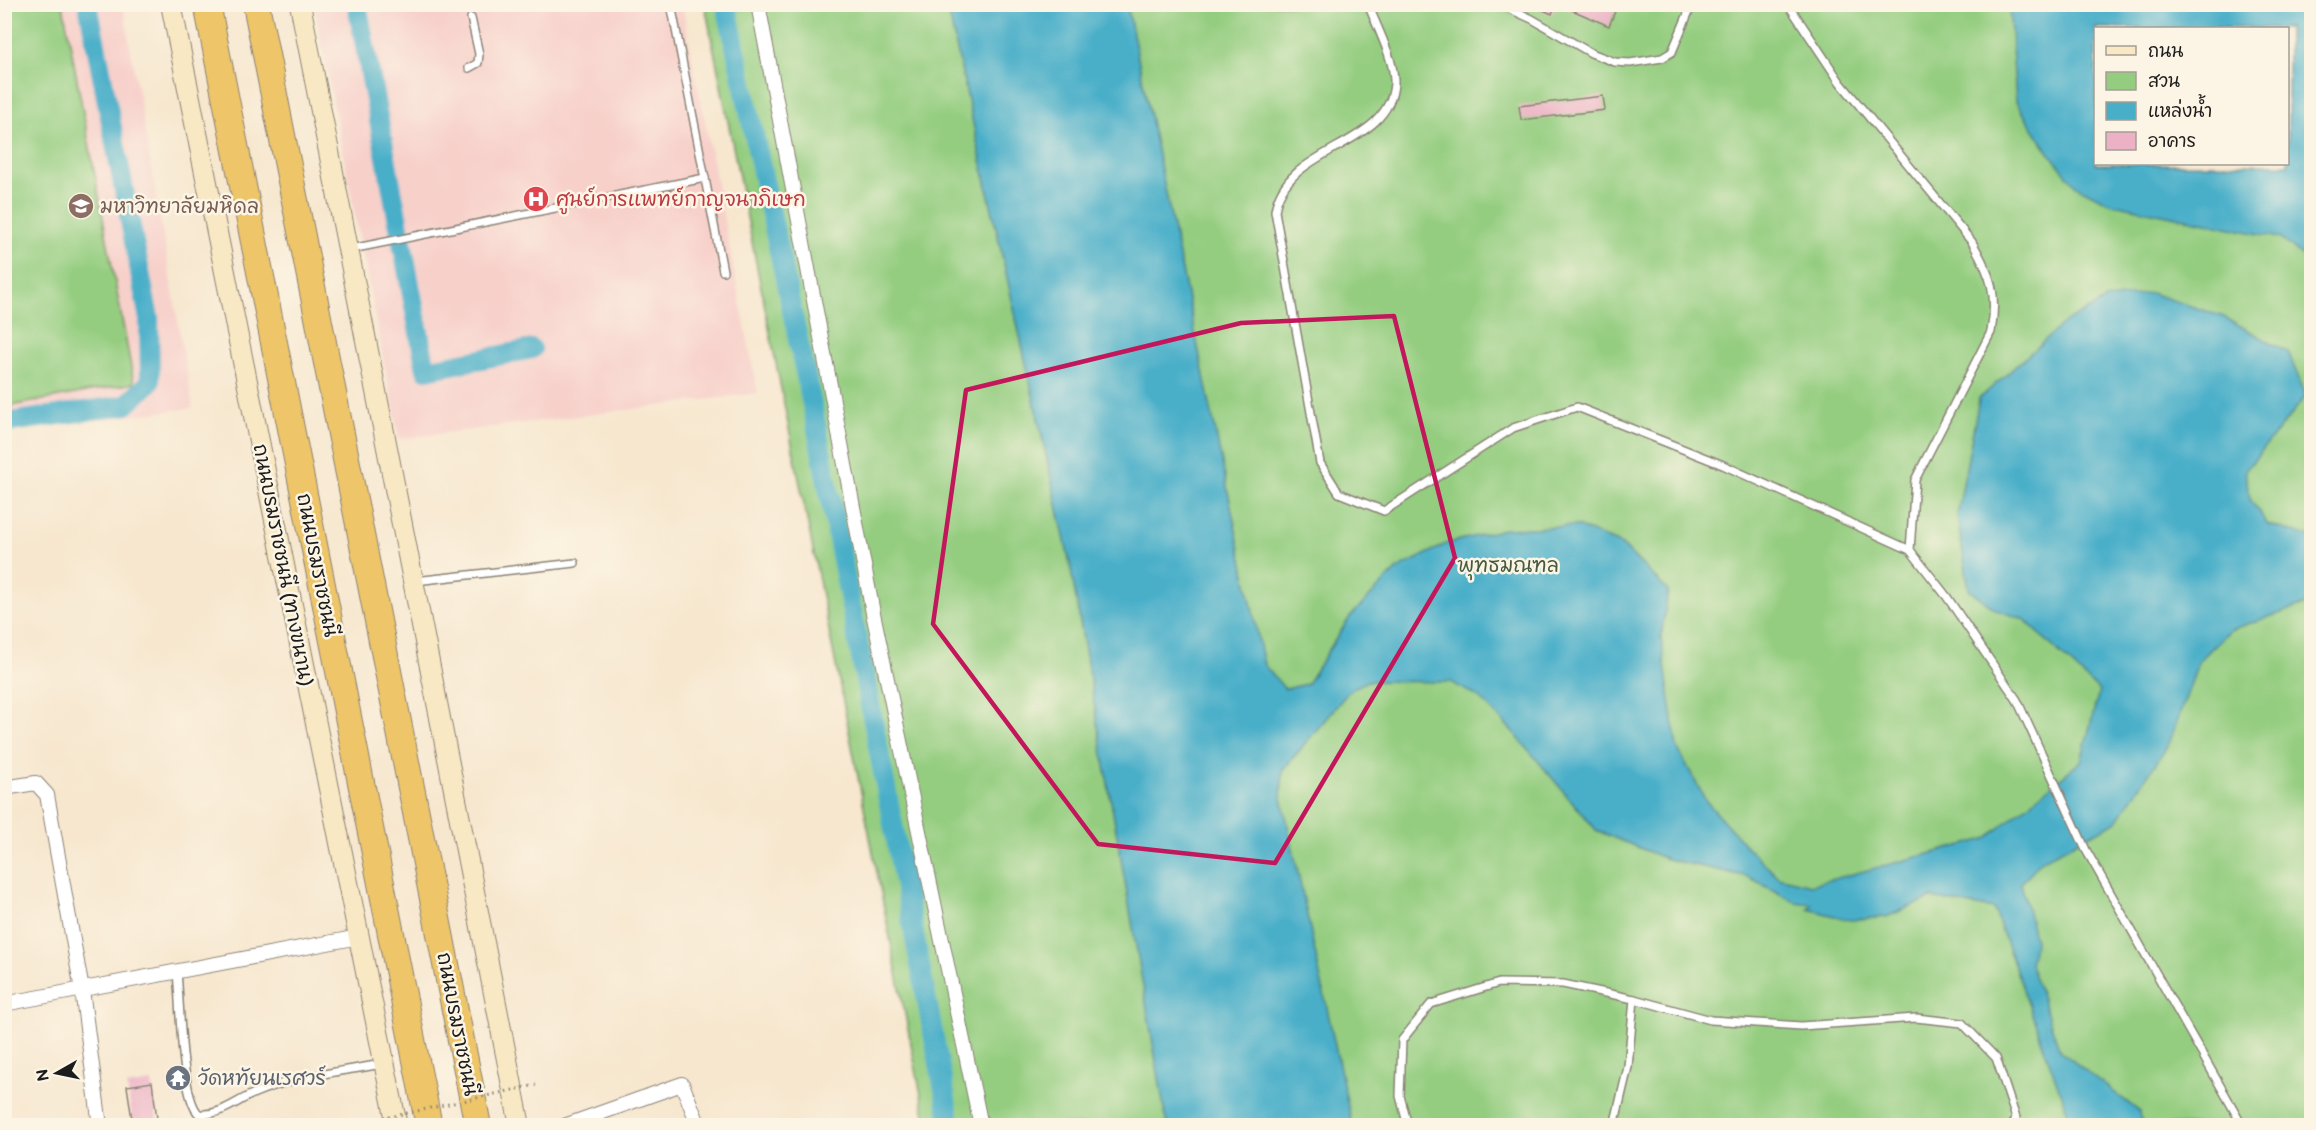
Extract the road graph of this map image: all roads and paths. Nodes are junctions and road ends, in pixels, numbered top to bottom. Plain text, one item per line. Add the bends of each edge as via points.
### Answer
1 (171, 4) edge
2 (207, 4) edge
3 (256, 4) edge
4 (300, 4) edge
5 (672, 4) edge
6 (758, 4) edge
7 (1368, 4) edge
8 (1499, 4) edge
9 (1692, 4) edge
10 (1788, 4) edge
11 (471, 18) dead end
12 (469, 68) dead end
13 (705, 178) junction
14 (347, 250) junction
15 (723, 271) dead end
16 (1910, 550) junction
17 (575, 563) dead end
18 (412, 581) junction
19 (4, 788) edge
20 (359, 937) junction
21 (177, 972) junction
22 (82, 990) junction
23 (1634, 999) junction
24 (4, 1004) edge
25 (385, 1064) junction
26 (536, 1085) dead end
27 (371, 1121) dead end
28 (100, 1125) edge
29 (397, 1125) edge
30 (429, 1125) edge
31 (478, 1125) edge
32 (520, 1125) edge
33 (564, 1125) edge
34 (699, 1125) edge
35 (981, 1125) edge
36 (1408, 1125) edge
37 (1614, 1125) edge
38 (2012, 1125) edge
39 (2243, 1125) edge

1 - 20 main road, ถนนบรมราชชนนี (ทางขนาน)
2 - 30 highway, ถนนบรมราชชนนี
3 - 31 highway, ถนนบรมราชชนนี
4 - 14 main road
5 - 13 lane
6 - 35 street via 873,613
7 - 16 lane via 1392,66 1390,99 1370,127 1337,145 1284,184 1277,194 1275,211 1320,463 1339,493 1384,511 1513,428 1577,407 1723,465
8 - 9 lane via 1591,53 1630,63 1662,58 1672,52
10 - 16 lane via 1840,82 1972,242 1994,289 1994,314 1984,348 1915,480
11 - 12 lane via 480,54 478,63
13 - 14 lane
13 - 15 lane
14 - 18 main road
16 - 39 lane via 2017,700 2086,849
17 - 18 lane
18 - 32 main road
19 - 22 street via 36,783 47,795
20 - 21 street
20 - 25 main road, ถนนบรมราชชนนี (ทางขนาน)
21 - 22 street
21 - 25 lane via 186,1083 193,1109 199,1114 219,1112 255,1093 290,1082
22 - 24 street
22 - 28 street
23 - 36 lane via 1563,984 1499,983 1431,1004 1402,1040 1400,1096
23 - 37 lane via 1628,1067
23 - 38 lane via 1711,1020 1801,1026 1916,1018 1962,1023 1996,1058 2016,1118
25 - 29 main road, ถนนบรมราชชนนี (ทางขนาน)
26 - 27 path, bridge
33 - 34 street via 682,1084

